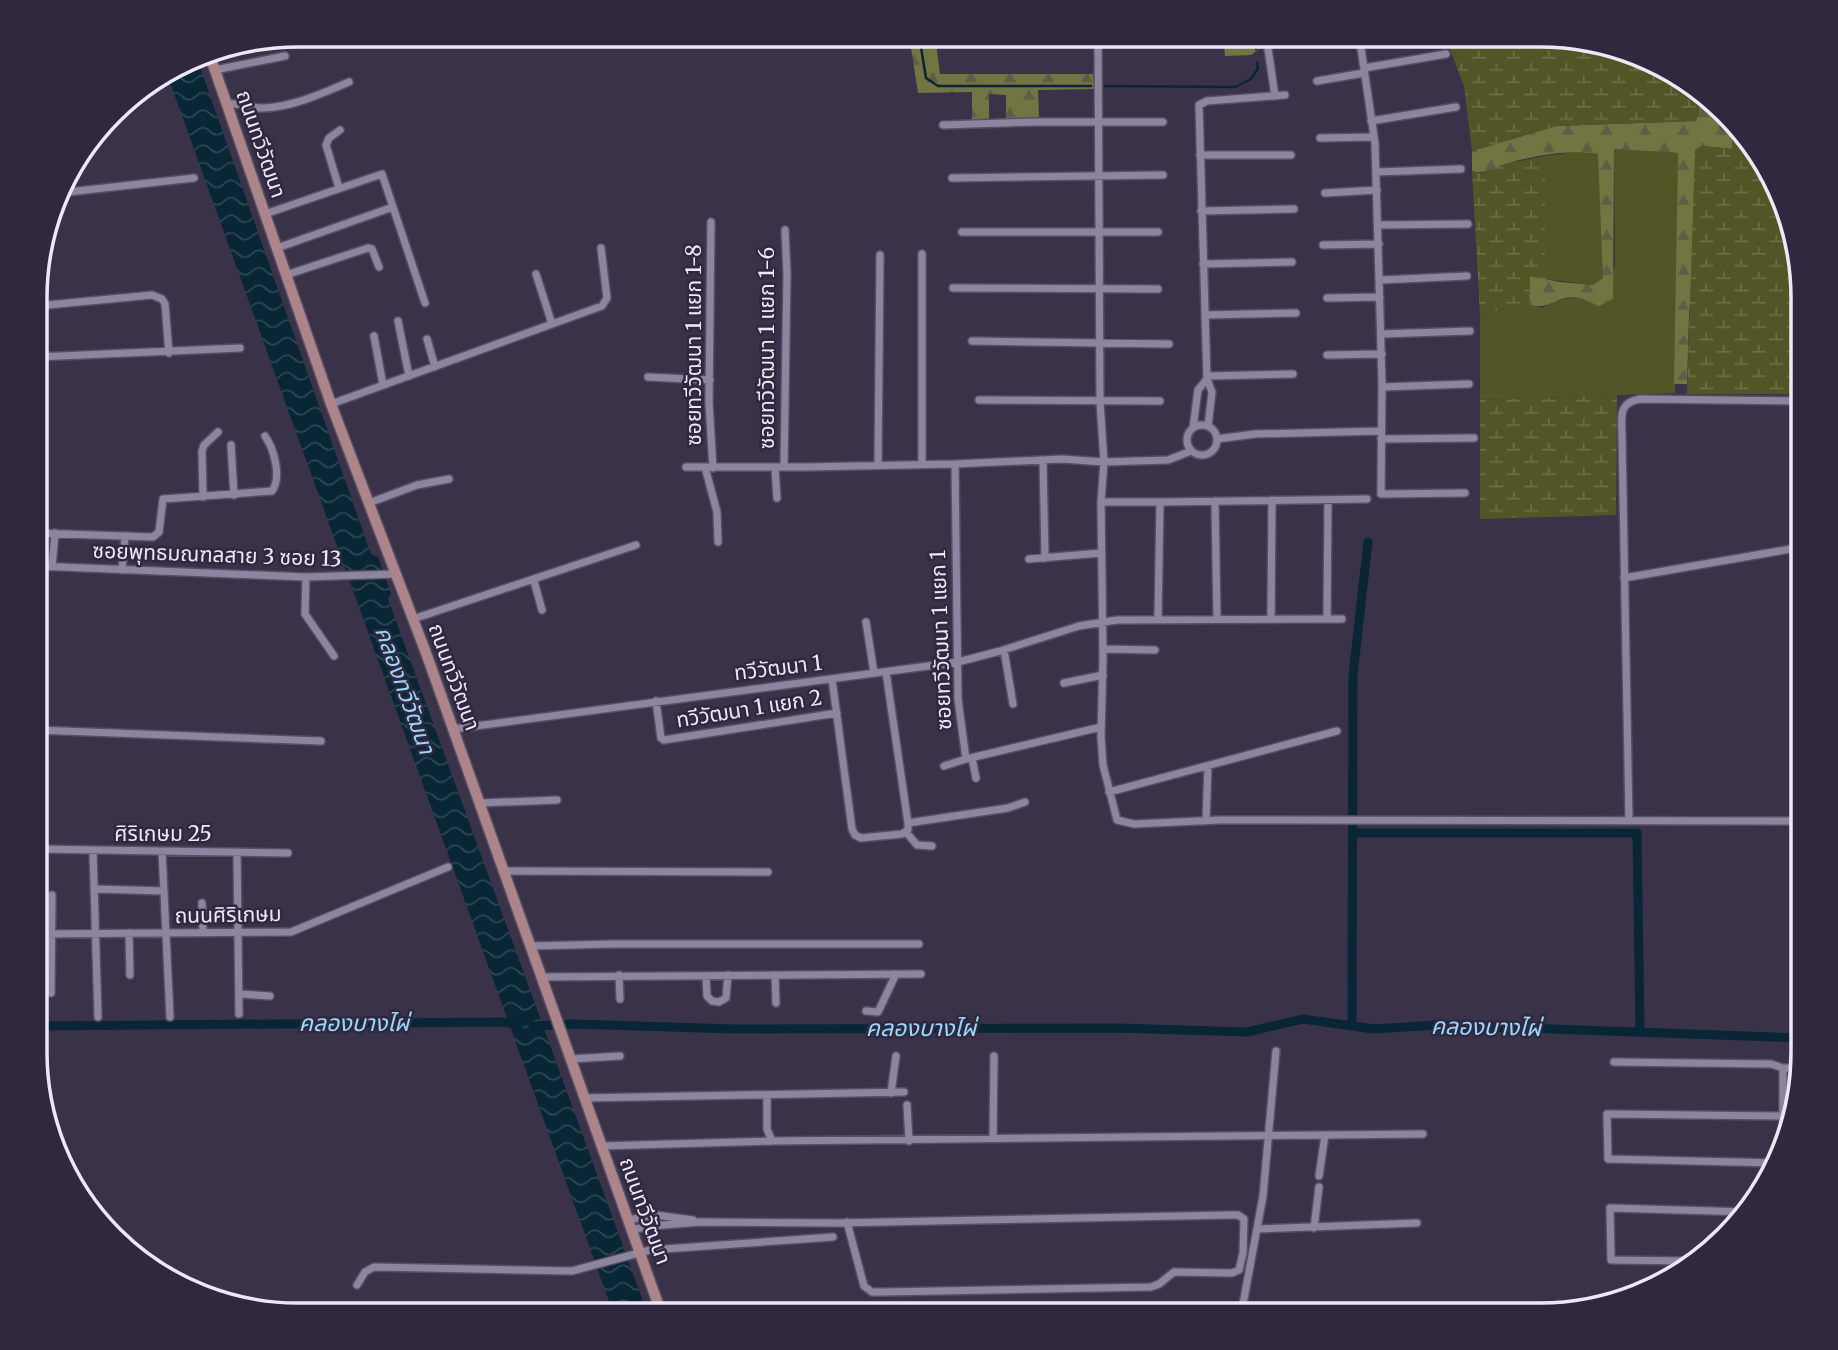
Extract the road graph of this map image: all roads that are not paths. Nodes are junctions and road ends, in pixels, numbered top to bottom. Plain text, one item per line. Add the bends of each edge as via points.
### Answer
1 (1098, 47) edge
2 (1268, 47) edge
3 (1361, 47) edge
4 (1446, 54) dead end
5 (285, 56) dead end
6 (212, 63) edge
7 (215, 71) junction
8 (1364, 71) junction
9 (1317, 81) dead end
10 (349, 82) dead end
11 (1285, 95) dead end
12 (1275, 96) junction
13 (226, 104) junction
14 (1456, 107) dead end
15 (1371, 121) junction
16 (1099, 122) junction
17 (1163, 122) dead end
18 (943, 125) dead end
19 (340, 130) dead end
20 (1374, 137) junction
21 (1320, 138) dead end
22 (1200, 155) junction
23 (1290, 155) dead end
24 (1461, 169) dead end
25 (1376, 172) junction
26 (1163, 175) dead end
27 (1099, 177) junction
28 (194, 178) dead end
29 (952, 178) dead end
30 (339, 188) junction
31 (1377, 190) junction
32 (71, 192) edge
33 (1325, 193) dead end
34 (393, 207) junction
35 (1294, 209) dead end
36 (1201, 211) junction
37 (265, 214) junction
38 (711, 222) dead end
39 (1468, 224) dead end
40 (1378, 225) junction
41 (785, 230) dead end
42 (962, 232) dead end
43 (1099, 232) junction
44 (1158, 232) dead end
45 (1378, 244) junction
46 (1323, 245) dead end
47 (277, 248) junction
48 (601, 248) dead end
49 (922, 254) dead end
50 (880, 255) dead end
51 (1292, 262) dead end
52 (1203, 264) junction
53 (379, 267) dead end
54 (536, 274) dead end
55 (286, 275) junction
56 (1467, 276) dead end
57 (1380, 280) junction
58 (953, 288) dead end
59 (1099, 289) junction
60 (1158, 289) dead end
61 (1380, 297) junction
62 (1326, 298) dead end
63 (425, 303) dead end
64 (47, 305) edge
65 (1296, 313) dead end
66 (1205, 315) junction
67 (398, 321) dead end
68 (552, 324) junction
69 (1470, 331) dead end
70 (1381, 334) junction
71 (374, 336) dead end
72 (426, 339) dead end
73 (972, 341) dead end
74 (1100, 344) junction
75 (1169, 344) dead end
76 (240, 348) dead end
77 (169, 353) junction
78 (1381, 354) junction
79 (1327, 355) dead end
80 (47, 357) edge
81 (435, 368) junction
82 (1293, 374) dead end
83 (409, 376) junction
84 (648, 377) dead end
85 (1207, 377) junction
86 (710, 380) junction
87 (1468, 384) dead end
88 (383, 385) junction
89 (1382, 387) junction
90 (979, 400) dead end
91 (1160, 401) dead end
92 (1791, 401) edge
93 (1100, 402) junction
94 (331, 404) junction
95 (1208, 426) junction
96 (1193, 428) junction
97 (218, 432) dead end
98 (1381, 435) junction
99 (265, 436) dead end
100 (1474, 438) dead end
101 (1217, 439) junction
102 (231, 444) dead end
103 (1191, 451) junction
104 (1043, 460) junction
105 (1104, 462) junction
106 (922, 464) junction
107 (955, 464) junction
108 (878, 465) junction
109 (686, 467) dead end
110 (709, 467) junction
111 (784, 467) junction
112 (775, 468) junction
113 (449, 479) dead end
114 (1465, 493) dead end
115 (234, 495) junction
116 (204, 496) junction
117 (777, 498) dead end
118 (1367, 499) dead end
119 (1272, 500) junction
120 (1328, 500) junction
121 (1215, 501) junction
122 (1101, 502) junction
123 (1160, 502) junction
124 (369, 503) junction
125 (47, 533) edge
126 (55, 533) junction
127 (125, 536) junction
128 (718, 541) dead end
129 (636, 545) dead end
130 (1791, 549) edge
131 (1101, 553) junction
132 (1045, 558) junction
133 (1029, 559) dead end
134 (47, 567) edge
135 (52, 567) junction
136 (122, 570) junction
137 (396, 573) junction
138 (306, 577) junction
139 (1624, 578) junction
140 (534, 581) junction
141 (542, 610) dead end
142 (1271, 618) junction
143 (413, 619) junction
144 (1217, 619) junction
145 (1327, 619) junction
146 (1342, 619) dead end
147 (1158, 620) junction
148 (866, 622) dead end
149 (1102, 622) junction
150 (1103, 649) junction
151 (1004, 650) junction
152 (1155, 650) dead end
153 (334, 656) dead end
154 (958, 662) junction
155 (886, 672) junction
156 (874, 673) junction
157 (1103, 675) junction
158 (832, 679) junction
159 (1064, 683) dead end
160 (656, 701) junction
161 (1013, 704) dead end
162 (837, 713) junction
163 (1101, 726) junction
164 (453, 729) junction
165 (47, 730) edge
166 (1337, 731) dead end
167 (321, 741) dead end
168 (969, 759) junction
169 (944, 766) dead end
170 (1208, 767) junction
171 (976, 778) dead end
172 (1109, 792) junction
173 (557, 800) dead end
174 (1025, 802) dead end
175 (479, 803) junction
176 (1206, 821) junction
177 (1629, 821) junction
178 (1791, 821) edge
179 (908, 823) junction
180 (906, 832) junction
181 (932, 846) dead end
182 (47, 849) edge
183 (93, 851) junction
184 (162, 851) junction
185 (237, 852) junction
186 (288, 853) dead end
187 (449, 867) dead end
188 (503, 871) junction
189 (768, 872) dead end
190 (94, 890) junction
191 (164, 891) junction
192 (52, 895) dead end
193 (202, 903) dead end
194 (129, 933) junction
195 (166, 933) junction
196 (203, 933) junction
197 (239, 933) junction
198 (50, 934) junction
199 (95, 934) junction
200 (919, 944) dead end
201 (530, 946) junction
202 (896, 974) junction
203 (920, 974) dead end
204 (130, 975) dead end
205 (620, 975) junction
206 (706, 975) junction
207 (728, 975) junction
208 (775, 975) junction
209 (541, 977) junction
210 (51, 992) dead end
211 (239, 994) junction
212 (270, 996) dead end
213 (620, 999) dead end
214 (776, 1003) dead end
215 (866, 1011) dead end
216 (239, 1014) dead end
217 (98, 1017) dead end
218 (170, 1017) dead end
219 (1276, 1051) dead end
220 (620, 1056) dead end
221 (895, 1056) dead end
222 (994, 1056) dead end
223 (570, 1059) junction
224 (1614, 1062) dead end
225 (1783, 1068) junction
226 (1790, 1068) edge
227 (904, 1092) dead end
228 (891, 1093) junction
229 (767, 1095) junction
230 (584, 1098) junction
231 (1786, 1102) edge
232 (907, 1105) dead end
233 (1782, 1116) edge
234 (1423, 1133) dead end
235 (1325, 1135) junction
236 (1269, 1137) junction
237 (993, 1139) junction
238 (772, 1141) junction
239 (909, 1141) junction
240 (601, 1146) junction
241 (1765, 1163) edge
242 (1318, 1176) dead end
243 (1319, 1187) dead end
244 (1733, 1212) edge
245 (847, 1222) junction
246 (1417, 1223) dead end
247 (629, 1225) junction
248 (1314, 1228) junction
249 (1258, 1229) junction
250 (833, 1237) dead end
251 (639, 1251) junction
252 (1678, 1261) edge
253 (357, 1285) dead end
254 (658, 1303) edge
255 (1243, 1303) edge

1 - 16 street
2 - 12 street
3 - 8 street
4 - 8 street
5 - 7 street
6 - 7 main road, ถนนทวีวัฒนา
7 - 13 main road, ถนนทวีวัฒนา
8 - 9 street
8 - 15 street
10 - 13 street via 284,105
11 - 12 street
12 - 22 street via 1199,105
13 - 37 main road, ถนนทวีวัฒนา
14 - 15 street
15 - 20 street
16 - 17 street
16 - 18 street
16 - 27 street
19 - 30 street via 326,145
20 - 21 street
20 - 25 street
22 - 23 street
22 - 36 street
24 - 25 street
25 - 31 street
26 - 27 street
27 - 29 street
27 - 43 street
28 - 32 street
30 - 34 street via 382,174
30 - 37 street
31 - 33 street
31 - 40 street
34 - 47 street
34 - 63 street
35 - 36 street
36 - 52 street
37 - 47 main road, ถนนทวีวัฒนา
38 - 86 street, ซอยทวีวัฒนา 1 แยก 1-8
39 - 40 street
40 - 45 street
41 - 111 street, ซอยทวีวัฒนา 1 แยก 1-6
42 - 43 street
43 - 44 street
43 - 59 street
45 - 46 street
45 - 57 street
47 - 55 main road, ถนนทวีวัฒนา
48 - 68 street via 606,302
49 - 106 street
50 - 108 street
51 - 52 street
52 - 66 street
53 - 55 street via 368,248
54 - 68 street
55 - 94 main road, ถนนทวีวัฒนา
56 - 57 street
57 - 61 street
58 - 59 street
59 - 60 street
59 - 74 street
61 - 62 street
61 - 70 street
64 - 77 street via 158,297 165,304
65 - 66 street
66 - 85 street
67 - 83 street
68 - 81 street
69 - 70 street
70 - 78 street
71 - 88 street
72 - 81 street
73 - 74 street
74 - 75 street
74 - 93 street
76 - 77 street
77 - 80 street
78 - 79 street
78 - 89 street
81 - 83 street
82 - 85 street
83 - 88 street
84 - 86 street
85 - 95 street via 1212,392
85 - 96 street via 1198,390
86 - 110 street, ซอยทวีวัฒนา 1 แยก 1-8
87 - 89 street
88 - 94 street
89 - 98 street
90 - 93 street
91 - 93 street
92 - 139 street via 1640,399 1624,406
93 - 105 street
94 - 124 main road, ถนนทวีวัฒนา
95 - 96 street
95 - 101 street
96 - 103 street via 1187,440
97 - 116 street via 204,445
98 - 100 street
98 - 101 street via 1255,434
98 - 114 street via 1381,494
99 - 115 street via 274,453 274,489
101 - 103 street via 1208,454
102 - 115 street
103 - 105 street via 1168,460
104 - 105 street
104 - 107 street
104 - 132 street
105 - 122 street
106 - 107 street
106 - 108 street
107 - 154 street, ซอยทวีวัฒนา 1 แยก 1
108 - 111 street
109 - 110 street
110 - 112 street
110 - 128 street, ซอยทวีวัฒนา 1 แยก 1-8
111 - 112 street
112 - 117 street
113 - 124 street
115 - 116 street
116 - 127 street via 163,499 157,536
118 - 120 street
119 - 120 street
119 - 121 street
119 - 142 street
120 - 145 street
121 - 123 street
121 - 144 street
122 - 123 street
122 - 131 street
123 - 147 street
124 - 137 main road, ถนนทวีวัฒนา
125 - 126 street
126 - 127 street
126 - 135 street
127 - 136 street
129 - 140 street
130 - 139 street
131 - 132 street
131 - 149 street
132 - 133 street
134 - 135 street, ซอยพุทธมณฑลสาย 3 ซอย 13
135 - 136 street, ซอยพุทธมณฑลสาย 3 ซอย 13
136 - 138 street, ซอยพุทธมณฑลสาย 3 ซอย 13
137 - 138 street, ซอยพุทธมณฑลสาย 3 ซอย 13
137 - 143 main road, ถนนทวีวัฒนา
138 - 153 street via 305,614
139 - 177 street
140 - 141 street
140 - 143 street
142 - 144 street, ทวีวัฒนา 1
142 - 145 street, ทวีวัฒนา 1
143 - 164 main road, ถนนทวีวัฒนา
144 - 147 street, ทวีวัฒนา 1
145 - 146 street, ทวีวัฒนา 1
147 - 149 street, ทวีวัฒนา 1
148 - 156 street
149 - 150 street
149 - 151 street, ทวีวัฒนา 1
150 - 152 street
150 - 157 street
151 - 154 street, ทวีวัฒนา 1
151 - 161 street
154 - 155 street, ทวีวัฒนา 1
154 - 168 street, ซอยทวีวัฒนา 1 แยก 1 via 960,725
155 - 156 street, ทวีวัฒนา 1
155 - 179 street
156 - 158 street, ทวีวัฒนา 1
157 - 159 street
157 - 163 street
158 - 160 street, ทวีวัฒนา 1
158 - 162 street
160 - 162 street, ทวีวัฒนา 1 แยก 2 via 664,740
160 - 164 street, ทวีวัฒนา 1
162 - 180 street via 855,835 870,838
163 - 168 street
163 - 172 street
164 - 175 main road, ถนนทวีวัฒนา
165 - 167 street
166 - 170 street
168 - 169 street
168 - 171 street, ซอยทวีวัฒนา 1 แยก 1
170 - 172 street
170 - 176 street
172 - 176 street via 1117,820 1125,824
173 - 175 street
174 - 179 street
175 - 188 main road, ถนนทวีวัฒนา
176 - 177 street
177 - 178 street
179 - 180 street
180 - 181 street via 917,845
182 - 183 street, ศิริเกษม 25
183 - 184 street, ศิริเกษม 25
183 - 190 street
184 - 185 street, ศิริเกษม 25
184 - 191 street
185 - 186 street, ศิริเกษม 25
185 - 197 street
187 - 197 street, ถนนศิริเกษม via 291,932
188 - 189 street
188 - 201 main road, ถนนทวีวัฒนา
190 - 191 street
190 - 199 street
191 - 195 street
192 - 198 street
193 - 196 street
194 - 195 street, ถนนศิริเกษม
194 - 199 street, ถนนศิริเกษม
194 - 204 street
195 - 196 street, ถนนศิริเกษม
195 - 218 street
196 - 197 street, ถนนศิริเกษม
197 - 211 street
198 - 199 street, ถนนศิริเกษม
198 - 210 street
199 - 217 street
200 - 201 street
201 - 209 main road, ถนนทวีวัฒนา
202 - 203 street
202 - 208 street
202 - 215 street via 878,1012
205 - 206 street
205 - 209 street
205 - 213 street
206 - 207 street
206 - 207 street via 707,996 719,1002 726,998
207 - 208 street
208 - 214 street
209 - 223 main road, ถนนทวีวัฒนา
211 - 212 street
211 - 216 street
219 - 236 street
220 - 223 street
221 - 228 street
222 - 237 street
223 - 230 main road, ถนนทวีวัฒนา
224 - 225 street via 1771,1064
225 - 226 street
225 - 231 street
227 - 228 street
228 - 229 street
229 - 230 street
229 - 238 street via 767,1129
230 - 240 main road, ถนนทวีวัฒนา
232 - 239 street
233 - 241 street via 1607,1114 1608,1160
234 - 235 street
235 - 236 street
235 - 242 street
236 - 237 street
236 - 249 street
237 - 239 street
238 - 239 street
238 - 240 street
240 - 247 main road, ถนนทวีวัฒนา
243 - 248 street
244 - 252 street via 1610,1208 1611,1259
245 - 245 street via 1238,1215 1244,1219 1245,1235 1239,1270 1174,1272 1151,1287 872,1292 864,1286
245 - 247 street via 700,1222 656,1215
246 - 248 street
247 - 251 main road, ถนนทวีวัฒนา
248 - 249 street
249 - 255 street
250 - 251 street
251 - 253 street via 581,1270 548,1272 374,1267
251 - 254 main road, ถนนทวีวัฒนา

